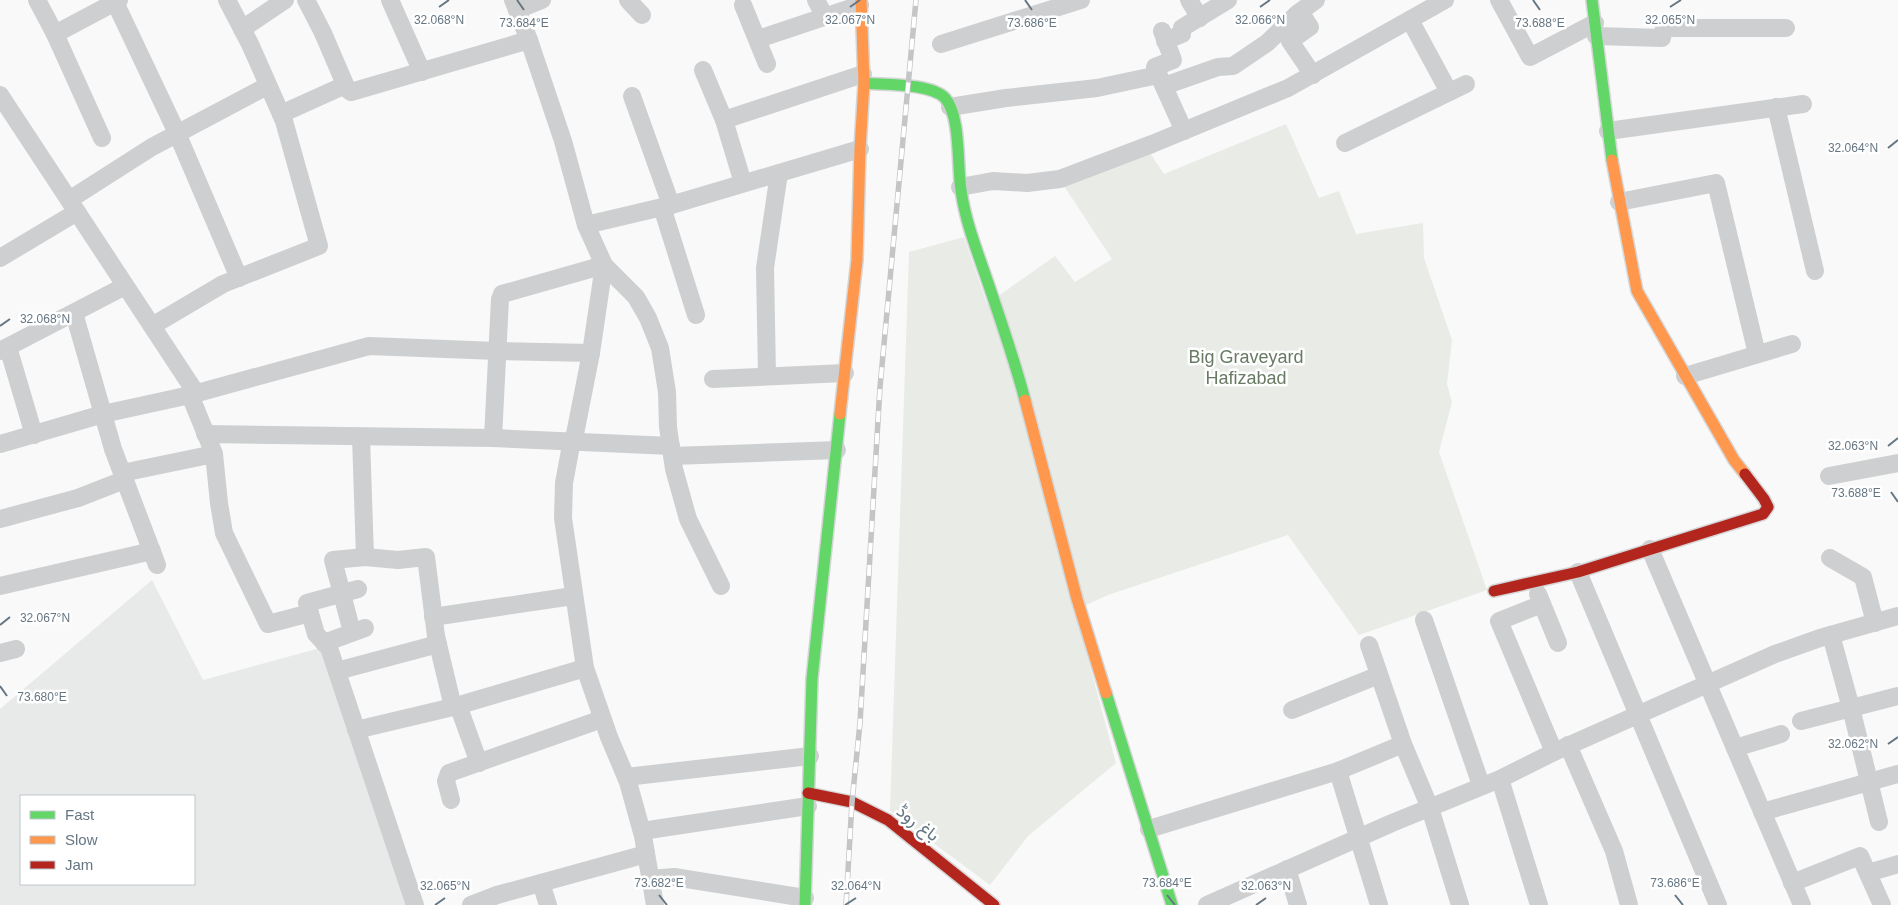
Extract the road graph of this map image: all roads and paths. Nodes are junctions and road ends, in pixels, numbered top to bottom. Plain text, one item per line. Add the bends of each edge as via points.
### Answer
1 (37, 0) edge
2 (227, 0) edge
3 (286, 0) edge
4 (306, 0) edge
5 (390, 0) edge
6 (542, 0) edge
7 (628, 0) edge
8 (816, 0) edge
9 (1081, 0) edge
10 (1189, 0) edge
11 (1228, 0) edge
12 (1445, 0) edge
13 (1499, 0) edge
14 (1592, 0) edge
15 (116, 1) edge
16 (860, 3) edge
17 (1307, 4) edge
18 (515, 5) edge
19 (744, 5) dead end
20 (642, 15) dead end
21 (825, 17) junction
22 (1200, 18) junction
23 (1410, 20) junction
24 (1786, 28) dead end
25 (242, 29) junction
26 (1596, 30) junction
27 (55, 34) junction
28 (529, 40) junction
29 (758, 40) junction
30 (941, 44) dead end
31 (767, 64) dead end
32 (703, 70) dead end
33 (422, 72) junction
34 (1313, 74) junction
35 (864, 79) junction
36 (1161, 80) junction
37 (1466, 84) dead end
38 (267, 86) junction
39 (347, 89) junction
40 (1449, 92) junction
41 (0, 95) edge
42 (632, 96) dead end
43 (1803, 104) dead end
44 (1776, 107) junction
45 (950, 108) junction
46 (281, 114) junction
47 (724, 120) junction
48 (1184, 131) junction
49 (1608, 131) junction
50 (177, 133) junction
51 (102, 138) dead end
52 (1345, 143) dead end
53 (860, 149) junction
54 (779, 173) junction
55 (743, 183) junction
56 (960, 187) junction
57 (1619, 202) junction
58 (73, 206) junction
59 (666, 206) junction
60 (586, 225) junction
61 (0, 258) edge
62 (604, 265) junction
63 (1815, 271) dead end
64 (239, 278) junction
65 (125, 286) junction
66 (74, 313) junction
67 (696, 315) dead end
68 (152, 326) junction
69 (1792, 344) dead end
70 (4, 349) edge
71 (497, 351) junction
72 (591, 353) junction
73 (1757, 354) junction
74 (845, 373) junction
75 (767, 376) junction
76 (1685, 376) junction
77 (713, 378) dead end
78 (193, 394) junction
79 (103, 414) junction
80 (205, 434) junction
81 (34, 435) junction
82 (361, 437) junction
83 (493, 438) junction
84 (572, 440) junction
85 (0, 444) edge
86 (836, 450) junction
87 (671, 451) junction
88 (214, 454) junction
89 (1898, 463) edge
90 (123, 476) junction
91 (1830, 476) dead end
92 (0, 518) edge
93 (1650, 549) junction
94 (365, 557) junction
95 (1830, 558) dead end
96 (1578, 572) junction
97 (1533, 582) junction
98 (0, 586) edge
99 (721, 586) dead end
100 (350, 591) junction
101 (1494, 591) dead end
102 (574, 596) junction
103 (1542, 604) junction
104 (310, 613) junction
105 (1898, 616) edge
106 (433, 617) junction
107 (1424, 620) dead end
108 (1875, 623) junction
109 (1831, 635) junction
110 (324, 642) junction
111 (1558, 643) dead end
112 (438, 644) junction
113 (1369, 645) dead end
114 (585, 668) junction
115 (336, 671) junction
116 (1379, 675) junction
117 (1708, 685) junction
118 (1898, 696) edge
119 (456, 706) junction
120 (1852, 708) junction
121 (1292, 710) dead end
122 (1637, 716) junction
123 (602, 719) junction
124 (1801, 721) dead end
125 (356, 730) junction
126 (1782, 734) dead end
127 (1403, 744) junction
128 (1735, 748) junction
129 (1561, 749) junction
130 (810, 756) junction
131 (479, 763) junction
132 (1338, 771) junction
133 (1898, 774) edge
134 (626, 777) junction
135 (1500, 779) junction
136 (1870, 782) junction
137 (1481, 785) junction
138 (451, 800) dead end
139 (808, 800) junction
140 (1430, 808) junction
141 (1762, 812) junction
142 (1879, 822) dead end
143 (1149, 829) junction
144 (642, 831) junction
145 (1359, 838) junction
146 (646, 854) junction
147 (1898, 864) edge
148 (1287, 869) junction
149 (1868, 874) junction
150 (650, 879) junction
151 (541, 883) junction
152 (1792, 883) junction
153 (805, 901) edge
154 (1213, 904) edge
155 (415, 905) edge
156 (471, 905) edge
157 (548, 905) edge
158 (654, 905) edge
159 (994, 905) edge
160 (1172, 905) edge
161 (1298, 905) edge
162 (1379, 905) edge
163 (1460, 905) edge
164 (1539, 905) edge
165 (1630, 905) edge
166 (1718, 905) edge
167 (1802, 905) edge
168 (1882, 905) edge

1 - 27 street
2 - 25 street
3 - 25 street
4 - 39 street
5 - 33 street
6 - 18 street
7 - 20 street
8 - 21 street
9 - 30 street
10 - 22 street
11 - 22 street
12 - 23 street
13 - 26 street via 1530,57
14 - 26 street
15 - 27 street
15 - 50 street
16 - 21 street
16 - 35 street
17 - 34 street via 1310,27 1290,41
17 - 36 street via 1267,43 1233,66
18 - 28 street
19 - 29 street
21 - 29 street
22 - 36 street via 1182,28 1182,34 1164,36 1173,60 1155,67
23 - 34 street
23 - 40 street
24 - 26 street via 1664,28 1662,38
25 - 38 street
26 - 49 street
27 - 51 street
28 - 33 street
28 - 60 street via 563,141
29 - 31 street
32 - 47 street
33 - 39 street via 351,92
34 - 48 street via 1288,88
35 - 45 street via 929,89 944,96
35 - 47 street
35 - 53 street
36 - 45 street via 1006,98
36 - 48 street
37 - 40 street
38 - 46 street
38 - 50 street
39 - 46 street via 343,86
40 - 52 street
41 - 58 street
42 - 59 street
43 - 44 street
44 - 49 street
44 - 63 street
45 - 56 street via 957,140
46 - 64 street via 319,246
47 - 55 street
48 - 56 street via 1060,179 993,181
49 - 57 street
50 - 58 street
50 - 64 street
53 - 54 street
53 - 74 street via 857,260
54 - 55 street
54 - 75 street via 765,268
55 - 59 street
56 - 143 street via 965,216 1015,363 1077,599
57 - 73 street via 1716,183
57 - 76 street via 1637,290
58 - 61 street
58 - 65 street
59 - 60 street
59 - 67 street
60 - 62 street
62 - 71 street via 502,294
62 - 72 street
62 - 87 street via 636,297 660,348
64 - 68 street
65 - 66 street
65 - 68 street
66 - 70 street
66 - 79 street
68 - 78 street
69 - 73 street
70 - 81 street
71 - 72 street
71 - 78 street via 369,346
71 - 83 street
72 - 84 street
73 - 76 street
74 - 75 street
74 - 86 street
75 - 77 street
76 - 93 street via 1734,460 1768,507 1763,514
78 - 79 street
78 - 80 street
79 - 81 street
79 - 90 street
80 - 82 street
80 - 88 street
81 - 85 street
82 - 83 street
82 - 94 street
83 - 84 street
84 - 87 street
84 - 102 street via 564,483 563,518
86 - 87 street
86 - 130 street via 812,679
87 - 99 street via 688,519
88 - 90 street
88 - 104 street via 224,533 268,624
89 - 91 street
90 - 92 street via 78,498
90 - 98 street via 155,558
93 - 96 street
93 - 117 street
94 - 100 street via 333,560
94 - 106 street via 398,560 426,557
95 - 108 street via 1863,577
96 - 97 street
96 - 122 street
97 - 101 street
97 - 103 street
100 - 104 street via 307,603
100 - 110 street via 358,630
102 - 106 street
102 - 114 street
103 - 111 street
103 - 129 street via 1499,621
104 - 110 street via 316,634
105 - 108 street
106 - 112 street
107 - 137 street
108 - 109 street
109 - 117 street via 1775,654
109 - 120 street
110 - 115 street
112 - 115 street
112 - 119 street
113 - 116 street
114 - 119 street
114 - 123 street
115 - 125 street
116 - 121 street
116 - 127 street
117 - 122 street
117 - 128 street
118 - 120 street
119 - 125 street
119 - 131 street
120 - 124 street
120 - 136 street
122 - 129 street
122 - 166 street
123 - 131 street
123 - 134 street
125 - 155 street
126 - 128 street
127 - 132 street
127 - 140 street
128 - 141 street
129 - 135 street
129 - 165 street via 1614,851
130 - 134 street
130 - 139 street
131 - 138 street via 450,773 446,781
132 - 143 street
132 - 145 street
133 - 136 street
134 - 144 street
135 - 137 street
135 - 164 street
136 - 141 street
136 - 142 street
137 - 140 street
139 - 144 street
139 - 153 street
139 - 159 street, باغ روڈ via 852,802 888,820
140 - 145 street
140 - 163 street
141 - 152 street
143 - 160 street
144 - 146 street
145 - 148 street
145 - 162 street
146 - 150 street
146 - 151 street
147 - 149 street
148 - 154 street
148 - 161 street
149 - 152 street via 1860,856
149 - 168 street
150 - 153 street via 674,877
150 - 158 street
151 - 156 street
151 - 157 street
152 - 167 street

